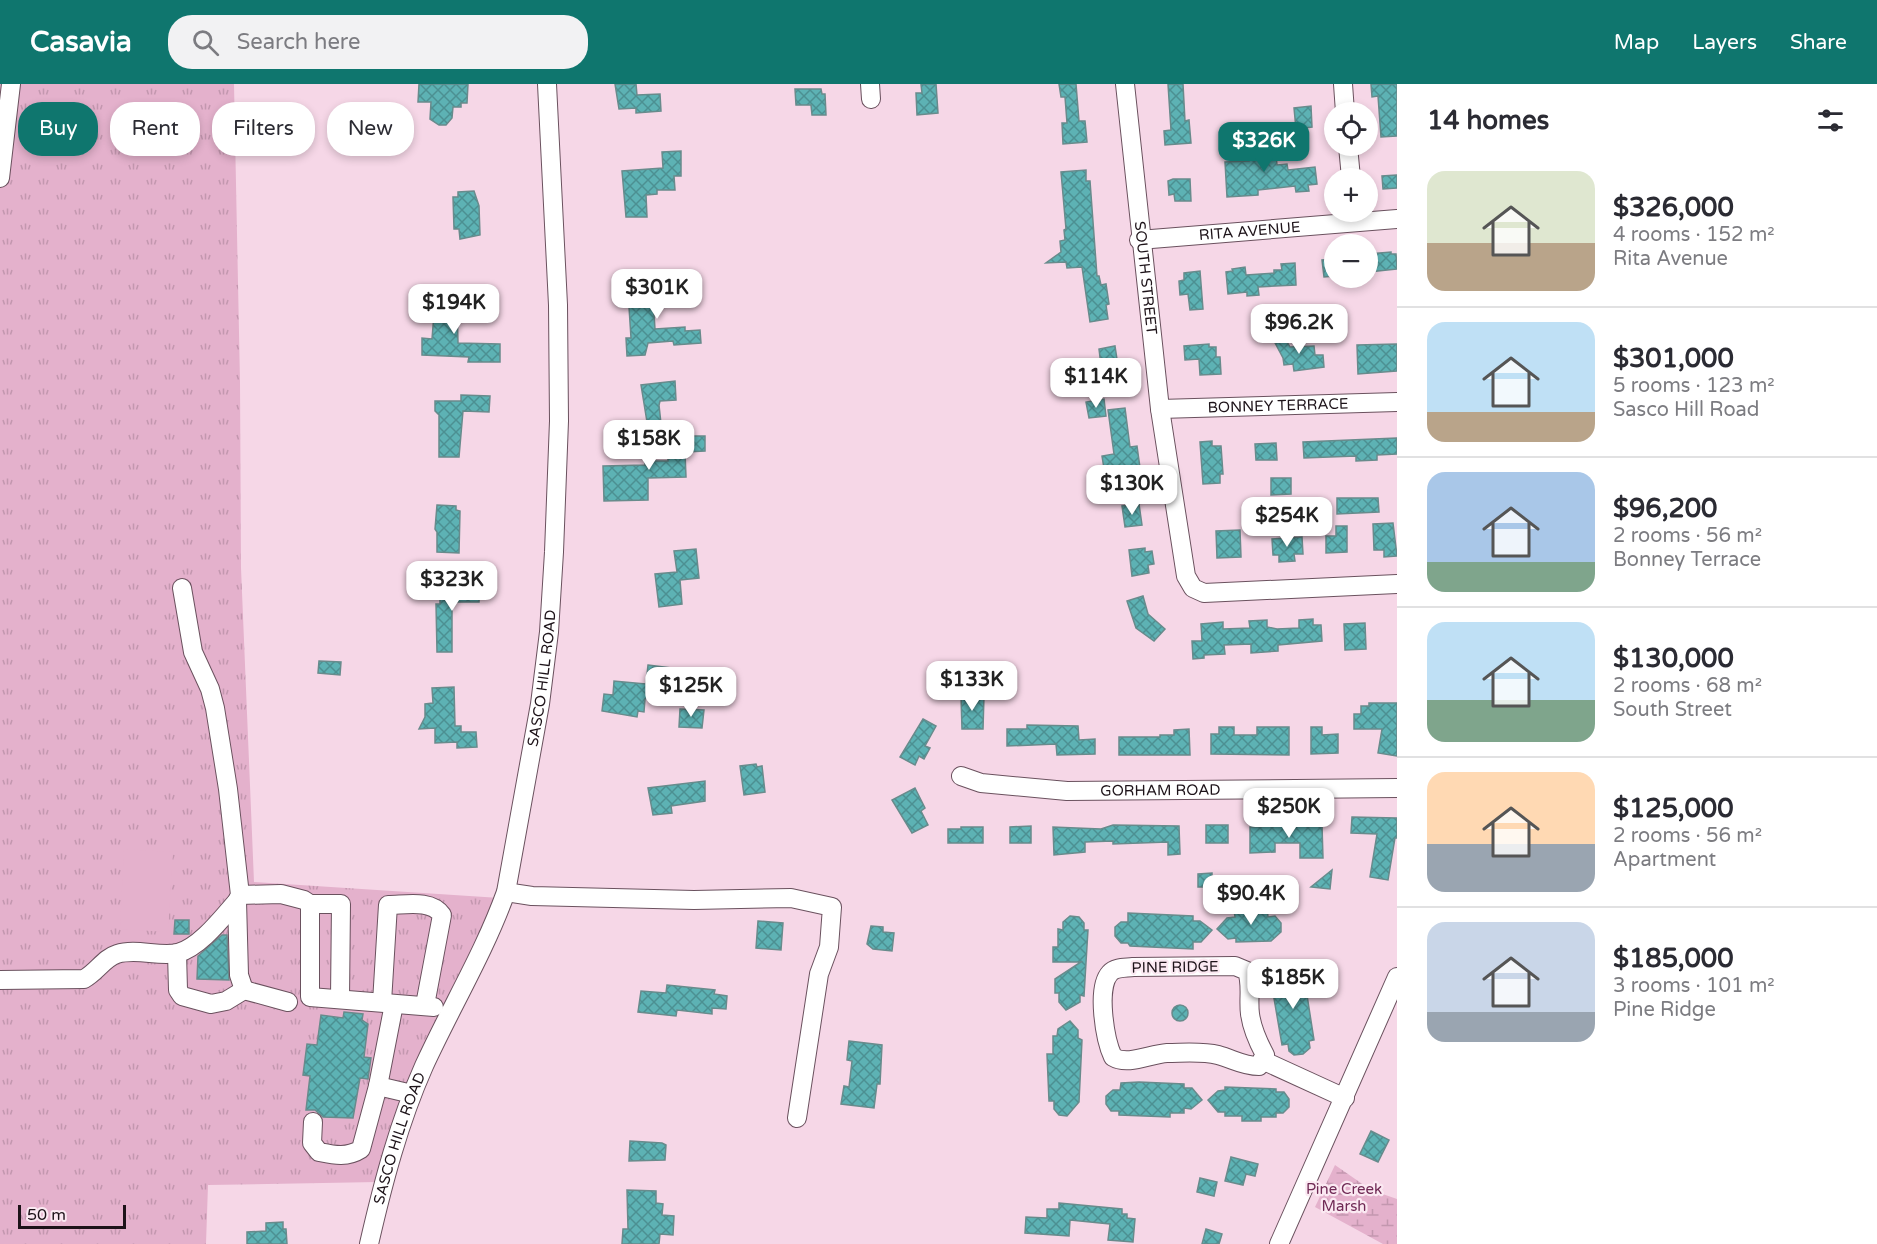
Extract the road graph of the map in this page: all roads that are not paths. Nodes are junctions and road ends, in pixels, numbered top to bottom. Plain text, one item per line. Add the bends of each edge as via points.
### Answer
1 (11, 84) edge
2 (547, 84) edge
3 (1125, 84) edge
4 (1343, 84) edge
5 (1344, 102) edge
6 (0, 178) edge
7 (1378, 218) edge
8 (1324, 219) edge
9 (1397, 219) edge
10 (1139, 240) junction
11 (1397, 402) edge
12 (1160, 409) junction
13 (1397, 584) edge
14 (182, 588) dead end
15 (961, 776) dead end
16 (1397, 788) edge
17 (506, 892) junction
18 (239, 898) junction
19 (310, 904) junction
20 (177, 953) junction
21 (1397, 977) edge
22 (0, 980) edge
23 (244, 990) junction
24 (340, 998) junction
25 (288, 1002) dead end
26 (388, 1003) junction
27 (424, 1005) junction
28 (451, 1011) junction
29 (1262, 1060) junction
30 (378, 1086) junction
31 (412, 1094) junction
32 (1345, 1098) junction
33 (797, 1118) dead end
34 (313, 1122) dead end
35 (369, 1244) edge
36 (1279, 1244) edge

1 - 6 street
2 - 17 street, SASCO HILL ROAD via 558,304 554,552 540,704
3 - 10 street, SOUTH STREET
4 - 5 street
7 - 9 street, RITA AVENUE
8 - 10 street, RITA AVENUE
10 - 12 street, SOUTH STREET
11 - 12 street, BONNEY TERRACE
12 - 13 street, SOUTH STREET via 1186,576 1194,588 1204,593
14 - 18 street via 194,652 215,708 230,800
15 - 16 street, GORHAM ROAD via 981,783 1067,791
17 - 28 street, SASCO HILL ROAD
17 - 33 street via 694,900 791,898 832,907 829,946 819,974
18 - 19 street via 280,894
18 - 20 street via 192,946
18 - 23 street via 239,975
19 - 24 street via 310,996
19 - 24 street via 341,904
20 - 22 street via 120,952 84,979
20 - 23 street via 178,990 182,996 211,1004 226,1001
21 - 32 street
23 - 25 street
24 - 26 street
26 - 27 street
26 - 27 street via 388,905 424,904 438,909 442,915
26 - 30 street
27 - 28 street
28 - 31 street, SASCO HILL ROAD
29 - 29 street, PINE RIDGE via 1258,1066 1246,1066 1218,1055 1186,1052 1127,1061 1113,1057 1103,1028 1105,983 1110,973 1133,967 1235,966 1247,971 1251,981 1250,1016 1265,1054
29 - 32 street, PINE RIDGE
30 - 31 street
30 - 34 street via 361,1149 353,1154 319,1152 312,1143
31 - 35 street, SASCO HILL ROAD
32 - 36 street

